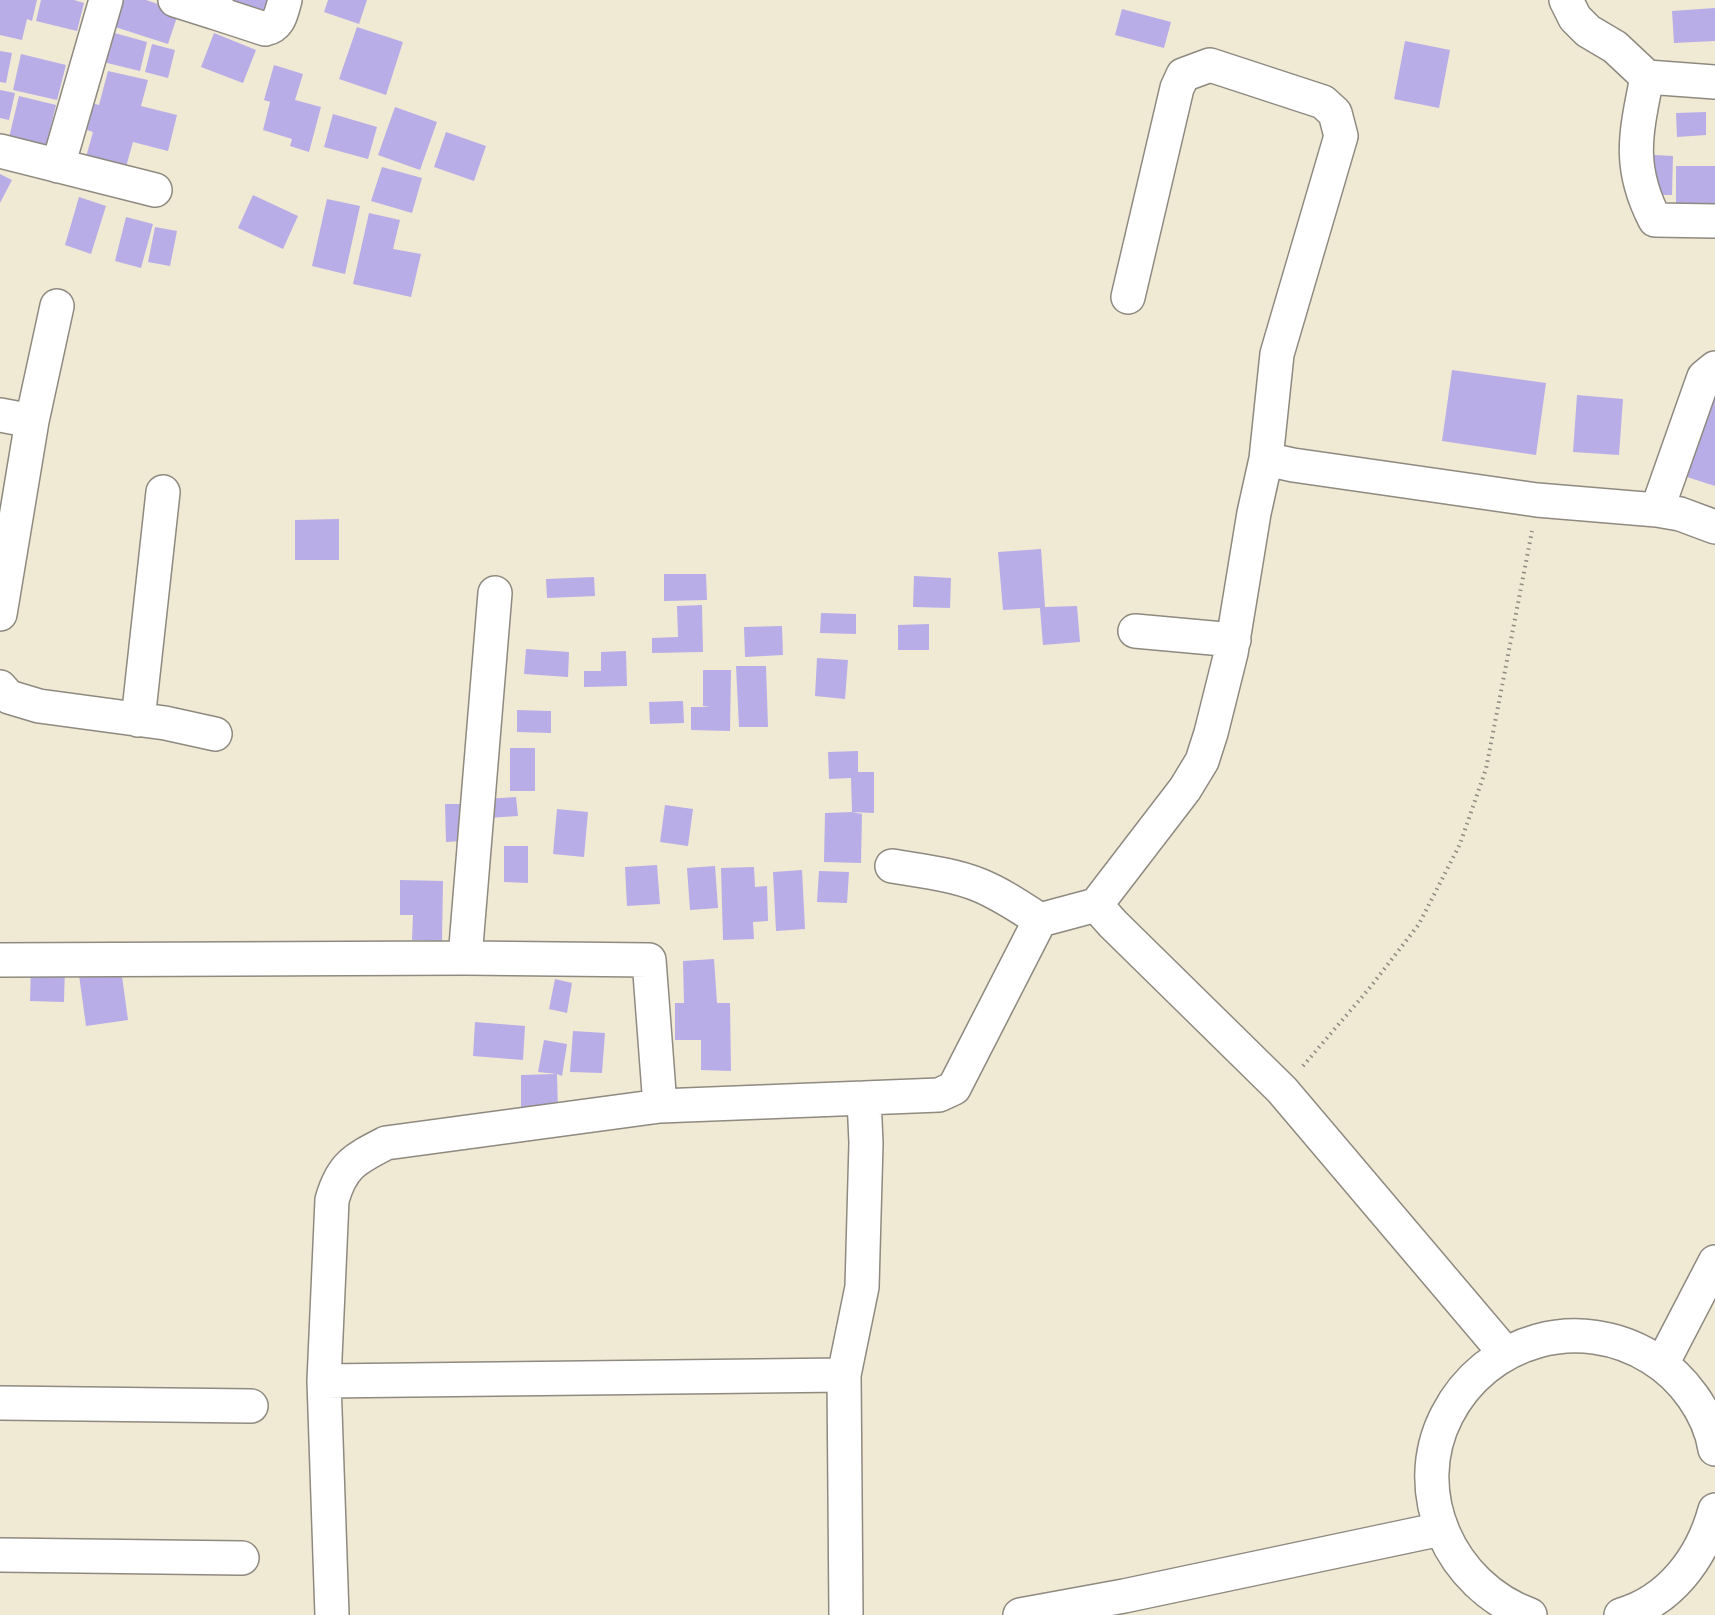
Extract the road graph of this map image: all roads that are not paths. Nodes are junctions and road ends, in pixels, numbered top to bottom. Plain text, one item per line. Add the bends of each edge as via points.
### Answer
1 (106, 0) edge
2 (174, 0) edge
3 (285, 0) edge
4 (1566, 0) edge
5 (215, 6) edge
6 (1647, 77) junction
7 (1715, 82) edge
8 (0, 152) edge
9 (58, 166) junction
10 (155, 190) dead end
11 (1715, 221) edge
12 (1128, 297) dead end
13 (57, 306) dead end
14 (1715, 368) edge
15 (0, 415) edge
16 (32, 421) junction
17 (1266, 459) junction
18 (164, 492) dead end
19 (1657, 510) junction
20 (1715, 527) edge
21 (495, 593) dead end
22 (0, 614) edge
23 (1135, 631) dead end
24 (1234, 640) junction
25 (0, 687) edge
26 (138, 720) junction
27 (215, 734) dead end
28 (892, 866) dead end
29 (1096, 906) junction
30 (1040, 920) junction
31 (465, 958) junction
32 (0, 960) edge
33 (864, 1098) junction
34 (660, 1106) junction
35 (1715, 1262) edge
36 (1505, 1353) junction
37 (1662, 1364) junction
38 (844, 1375) junction
39 (324, 1381) junction
40 (0, 1403) edge
41 (250, 1406) dead end
42 (1715, 1449) edge
43 (1715, 1512) edge
44 (1441, 1529) junction
45 (0, 1555) edge
46 (242, 1558) dead end
47 (1136, 1604) edge
48 (332, 1615) edge
49 (846, 1615) edge
50 (1020, 1615) edge
51 (1530, 1615) edge
52 (1621, 1615) edge

1 - 9 street
2 - 5 street
3 - 5 street via 278,22 265,29
4 - 6 street via 1575,18 1588,31 1615,47
6 - 7 street
6 - 11 street via 1636,135 1637,163 1646,203 1655,220
8 - 9 street
9 - 10 street
12 - 17 street via 1183,75 1210,65 1323,102 1335,113 1341,136 1277,354
13 - 16 street
14 - 19 street via 1704,377
15 - 16 street
16 - 22 street
17 - 19 street via 1537,501
17 - 24 street
18 - 26 street
19 - 20 street
21 - 31 street
23 - 24 street
24 - 29 street via 1202,761
25 - 26 street via 9,697 39,706
26 - 27 street
28 - 30 street via 977,884
29 - 30 street
29 - 36 street via 1282,1090
30 - 33 street via 954,1088 939,1095
31 - 32 street
31 - 34 street via 650,960
33 - 34 street
33 - 38 street via 862,1287
34 - 39 street via 386,1143 349,1165 338,1180 333,1200
35 - 37 street
36 - 37 street via 1527,1343 1573,1335 1620,1342
36 - 44 street via 1462,1391 1446,1416 1436,1443 1433,1501
37 - 42 street via 1694,1399 1706,1419
38 - 39 street
38 - 49 street
39 - 48 street
40 - 41 street
43 - 52 street via 1704,1544 1686,1572 1662,1595
44 - 47 street
44 - 51 street via 1469,1575 1489,1594
45 - 46 street
47 - 50 street

